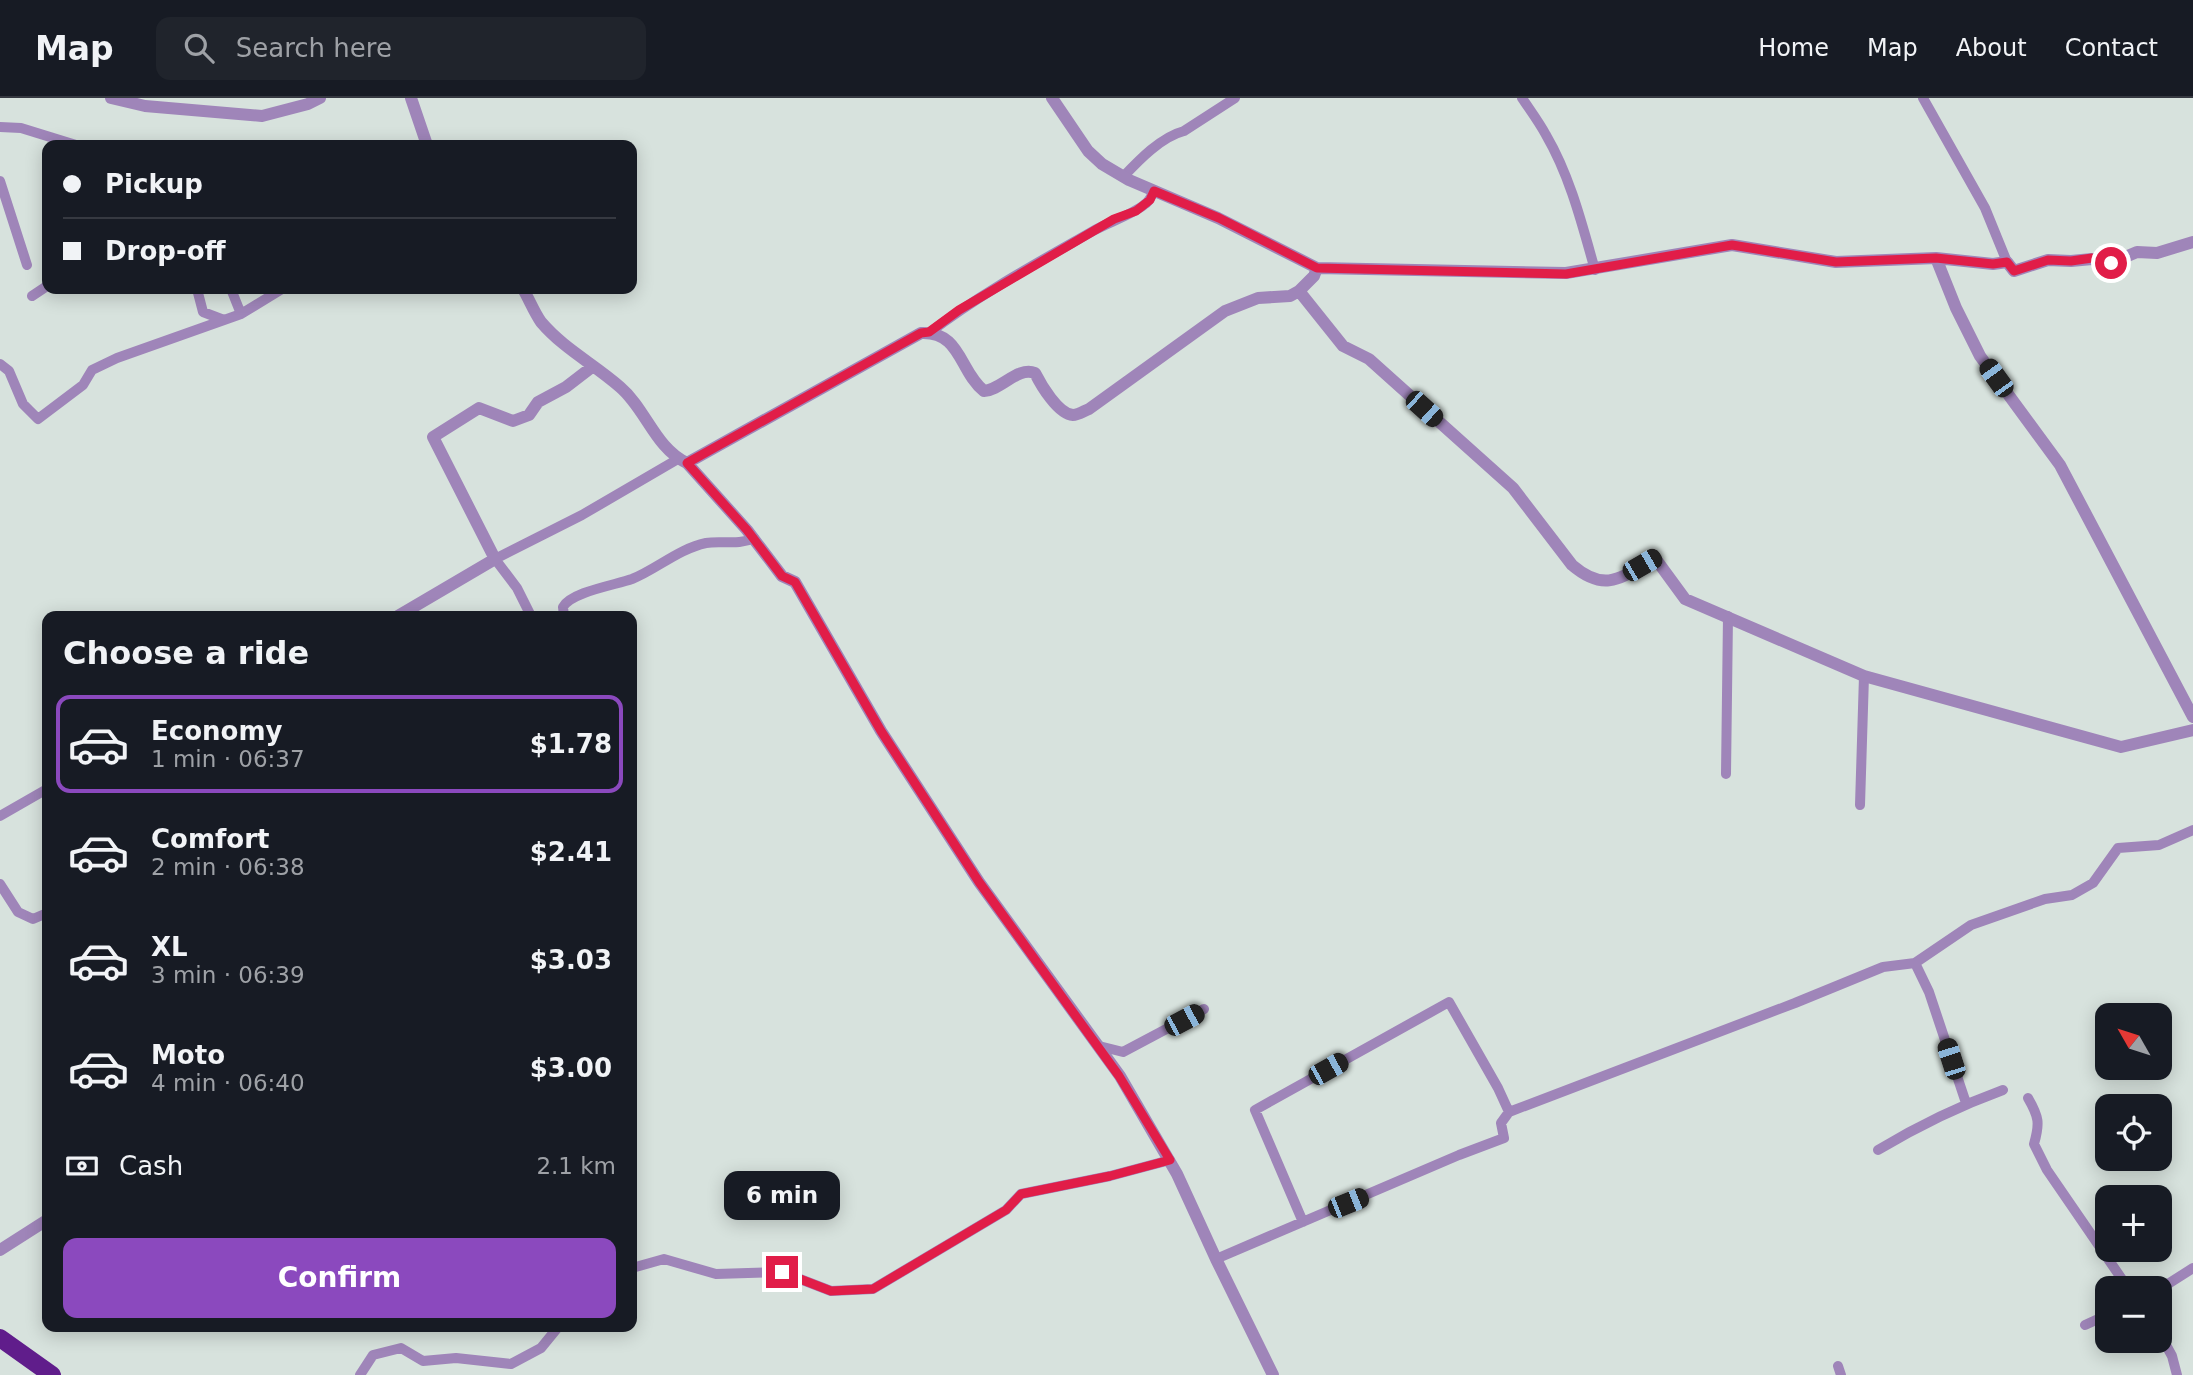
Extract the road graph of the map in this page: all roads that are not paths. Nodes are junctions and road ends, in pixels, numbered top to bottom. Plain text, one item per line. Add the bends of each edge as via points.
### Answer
1 (111, 98) edge
2 (320, 98) edge
3 (411, 98) edge
4 (1052, 98) edge
5 (1235, 98) edge
6 (1522, 98) edge
7 (1923, 98) edge
8 (0, 127) edge
9 (60, 140) edge
10 (425, 140) edge
11 (1123, 177) junction
12 (0, 181) edge
13 (1154, 191) junction
14 (2193, 242) edge
15 (1936, 258) junction
16 (2007, 262) junction
17 (27, 265) dead end
18 (1317, 268) junction
19 (1595, 270) junction
20 (42, 289) edge
21 (1299, 291) junction
22 (199, 294) edge
23 (233, 294) edge
24 (274, 294) edge
25 (526, 294) edge
26 (32, 296) dead end
27 (241, 314) junction
28 (224, 320) junction
29 (929, 332) junction
30 (0, 364) edge
31 (592, 367) junction
32 (682, 461) junction
33 (754, 538) junction
34 (495, 559) junction
35 (407, 611) edge
36 (528, 611) edge
37 (563, 611) edge
38 (1728, 616) junction
39 (1864, 676) junction
40 (2193, 717) edge
41 (2193, 730) edge
42 (1726, 774) dead end
43 (42, 792) edge
44 (1860, 805) dead end
45 (0, 816) edge
46 (2193, 830) edge
47 (0, 884) edge
48 (42, 915) edge
49 (1915, 963) junction
50 (1204, 1009) dead end
51 (1099, 1046) junction
52 (2003, 1090) dead end
53 (2028, 1098) dead end
54 (1966, 1103) junction
55 (1509, 1112) junction
56 (1878, 1150) dead end
57 (1170, 1160) junction
58 (1303, 1222) junction
59 (42, 1223) edge
60 (0, 1250) edge
61 (1216, 1259) junction
62 (637, 1267) edge
63 (2193, 1268) edge
64 (2120, 1276) edge
65 (2172, 1281) edge
66 (2095, 1320) edge
67 (2085, 1325) dead end
68 (554, 1332) edge
69 (0, 1338) edge
70 (2170, 1353) edge
71 (52, 1375) edge
72 (360, 1375) edge
73 (1273, 1375) edge
74 (2177, 1375) edge

1 - 2 street via 145,106 262,116
3 - 10 street
4 - 11 street via 1088,151
5 - 11 street via 1176,133
6 - 19 street via 1562,169
7 - 16 street via 1985,208
8 - 9 street
11 - 13 street
12 - 17 street
13 - 18 street
13 - 29 street via 1136,211 1072,243
14 - 16 street via 2157,253 2137,252 2111,263 2092,258 2048,260 2014,271
15 - 16 street
15 - 19 street via 1836,262 1732,245
15 - 40 street via 1980,356 2060,465
18 - 19 street via 1566,274
18 - 21 street
20 - 26 street
21 - 29 street via 1258,298 1225,312 1089,409 1073,415 1060,410 1030,371 984,391 950,340
21 - 38 street via 1343,346 1369,359 1514,488 1584,575 1601,582 1614,581 1655,558 1685,598
22 - 28 street via 204,312
23 - 27 street
24 - 27 street
25 - 31 street via 540,320
27 - 28 street
28 - 30 street via 92,370 83,385 38,419 23,404 9,371
29 - 32 street
31 - 32 street via 621,387 649,427
31 - 34 street via 538,402 528,415 513,421 479,408 433,437
32 - 33 street
32 - 34 street
33 - 37 street via 688,549 635,578 570,598
33 - 51 street via 782,576 795,582 881,731 979,882
34 - 35 street
34 - 36 street
38 - 39 street
38 - 42 street
39 - 41 street via 2121,747
39 - 44 street
43 - 45 street
46 - 49 street via 2159,845 2118,848 2093,883 2072,895 2045,899 1971,925
47 - 48 street via 18,912 33,919
49 - 54 street
49 - 55 street via 1883,967
50 - 51 street via 1123,1052
51 - 57 street
52 - 54 street
53 - 64 street via 2039,1126 2034,1144 2047,1170
54 - 56 street
55 - 58 street via 1501,1123 1504,1138
55 - 58 street via 1449,1002 1255,1110
57 - 61 street
57 - 62 street via 1021,1194 1006,1210 873,1289 831,1291 782,1272 716,1274 664,1259
58 - 61 street
59 - 60 street
61 - 73 street
63 - 65 street
66 - 67 street
68 - 72 street via 541,1348 511,1364 456,1358 423,1361 401,1348 373,1355
69 - 71 highway
70 - 74 street

